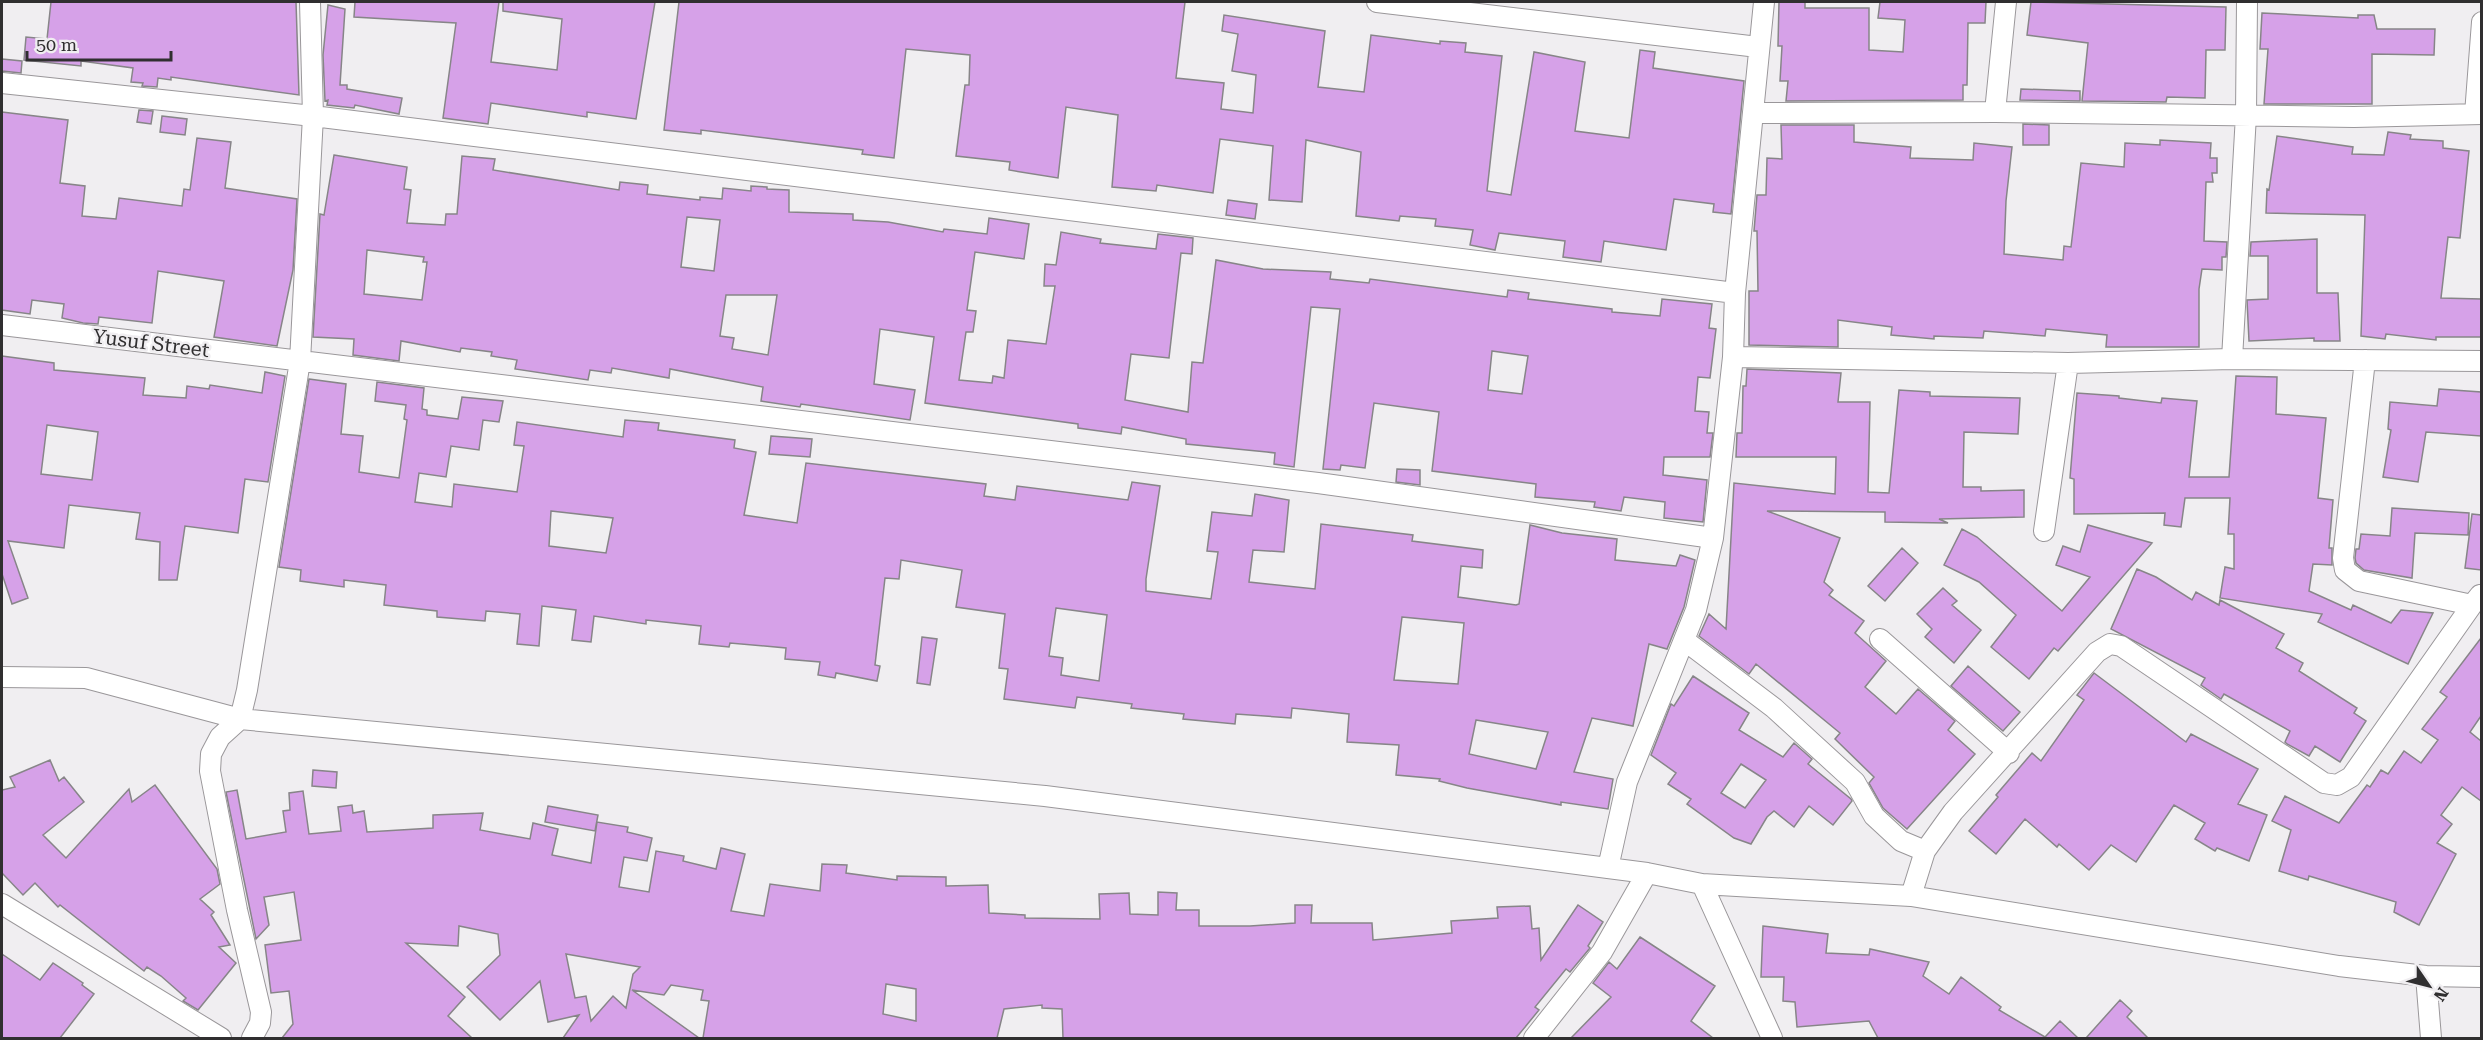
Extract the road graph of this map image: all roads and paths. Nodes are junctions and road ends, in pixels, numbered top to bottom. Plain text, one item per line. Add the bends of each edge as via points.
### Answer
1 (310, 2) edge
2 (1377, 2) edge
3 (1764, 2) edge
4 (2006, 2) edge
5 (2247, 2) edge
6 (1421, 4) edge
7 (2481, 22) edge
8 (1758, 47) junction
9 (2, 83) edge
10 (1995, 112) junction
11 (1755, 113) junction
12 (2478, 114) edge
13 (2246, 115) junction
14 (313, 116) junction
15 (1735, 293) junction
16 (2, 325) edge
17 (1733, 357) junction
18 (2232, 359) junction
19 (2365, 360) junction
20 (300, 361) junction
21 (2481, 361) edge
22 (2068, 363) junction
23 (2044, 531) dead end
24 (1713, 538) junction
25 (2477, 600) edge
26 (1880, 639) dead end
27 (1684, 640) junction
28 (2, 677) edge
29 (240, 719) junction
30 (2009, 753) junction
31 (1924, 850) junction
32 (1608, 868) junction
33 (1647, 873) junction
34 (1702, 884) junction
35 (1911, 896) junction
36 (2, 903) edge
37 (2426, 976) junction
38 (2481, 976) edge
39 (221, 1038) edge
40 (252, 1038) edge
41 (1534, 1038) edge
42 (1772, 1038) edge
43 (2431, 1038) edge

1 - 14 street
2 - 6 street
3 - 8 street
4 - 10 street
5 - 13 street
6 - 8 street
7 - 12 street
8 - 11 street
9 - 14 street
10 - 11 street
10 - 13 street
11 - 15 street
12 - 13 street
13 - 18 street
14 - 15 street
14 - 20 street
15 - 17 street
16 - 20 street, Yusuf Street
17 - 22 street
17 - 24 street
18 - 19 street
18 - 22 street
19 - 21 street
19 - 25 street via 2343,558 2345,570 2359,580
20 - 24 street, Yusuf Street via 1307,482
20 - 29 street
22 - 23 street
24 - 27 street via 1704,582
25 - 30 street via 2351,777 2337,785 2324,783 2121,646 2110,644 2097,652
26 - 30 street
27 - 31 street via 1774,708 1855,782 1874,816 1901,841
27 - 32 street via 1627,782
28 - 29 street via 86,678
29 - 32 street via 1045,796
29 - 40 street via 220,737 211,754 210,771 261,1012
30 - 31 street via 1953,812
31 - 35 street
32 - 33 street
33 - 34 street
33 - 41 street via 1602,952
34 - 35 street
34 - 42 street
35 - 37 street via 2339,966
36 - 39 street
37 - 38 street
37 - 43 street

